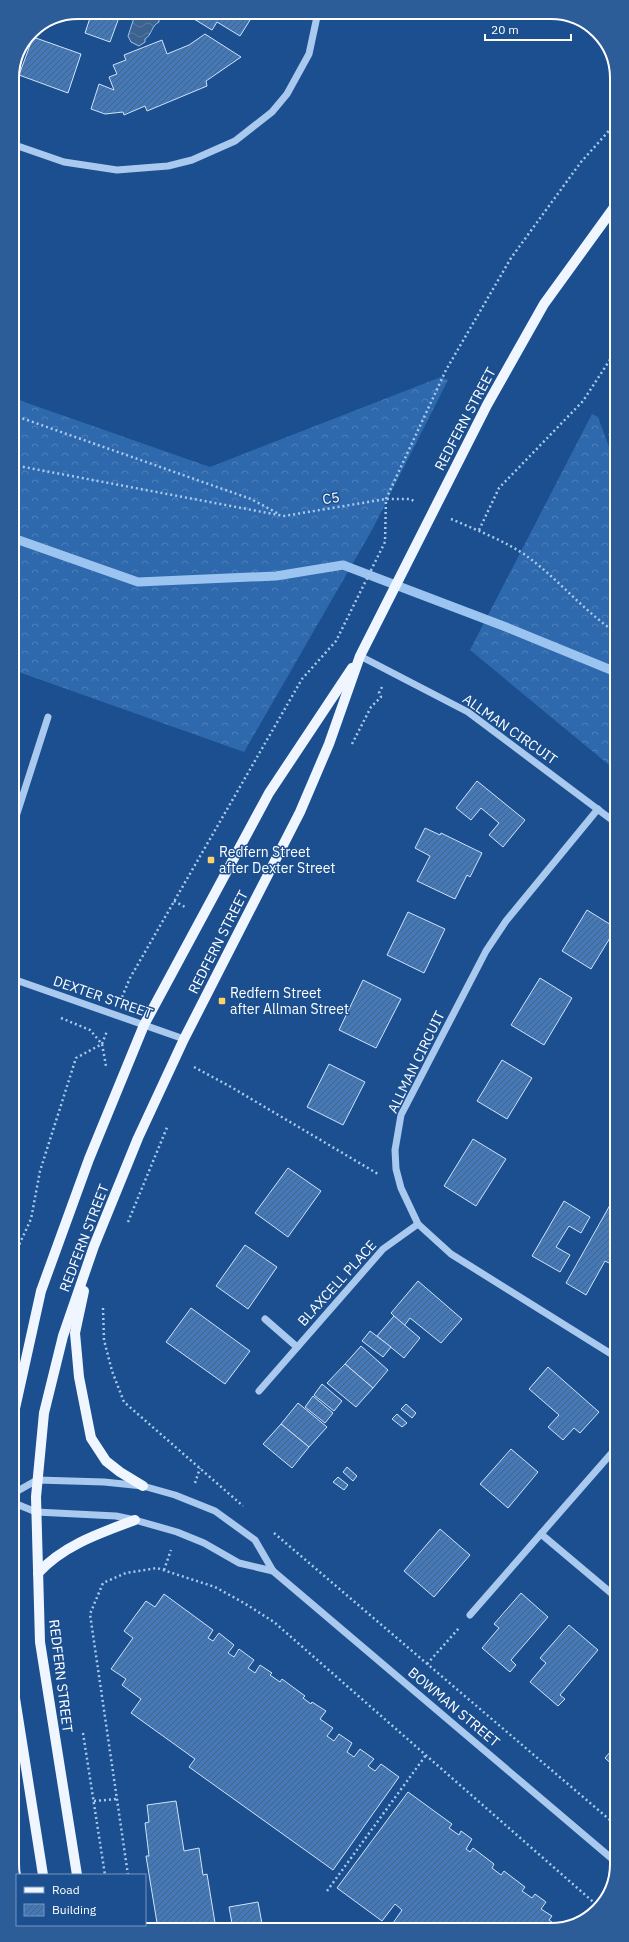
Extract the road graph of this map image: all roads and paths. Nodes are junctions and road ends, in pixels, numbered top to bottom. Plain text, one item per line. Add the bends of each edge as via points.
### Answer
1 (316, 19) edge
2 (610, 130) edge
3 (19, 146) edge
4 (610, 213) edge
5 (610, 359) edge
6 (19, 417) edge
7 (19, 466) edge
8 (386, 499) junction
9 (433, 510) junction
10 (284, 516) junction
11 (478, 530) junction
12 (610, 628) edge
13 (360, 656) junction
14 (390, 671) junction
15 (48, 717) dead end
16 (350, 747) dead end
17 (19, 807) edge
18 (598, 809) junction
19 (610, 818) edge
20 (130, 978) dead end
21 (19, 981) edge
22 (58, 1016) dead end
23 (144, 1025) junction
24 (184, 1039) junction
25 (102, 1044) junction
26 (197, 1060) dead end
27 (105, 1065) dead end
28 (194, 1068) junction
29 (191, 1074) dead end
30 (171, 1118) dead end
31 (401, 1188) junction
32 (127, 1223) dead end
33 (418, 1224) junction
34 (19, 1246) edge
35 (94, 1246) junction
36 (103, 1303) dead end
37 (265, 1319) dead end
38 (297, 1347) junction
39 (610, 1353) edge
40 (19, 1390) edge
41 (259, 1391) dead end
42 (610, 1455) edge
43 (37, 1480) junction
44 (143, 1486) junction
45 (19, 1490) edge
46 (19, 1505) edge
47 (246, 1509) dead end
48 (36, 1512) junction
49 (135, 1520) junction
50 (270, 1529) dead end
51 (541, 1534) junction
52 (273, 1571) junction
53 (38, 1573) junction
54 (610, 1592) edge
55 (470, 1615) joint
56 (427, 1664) junction
57 (19, 1724) edge
58 (83, 1733) dead end
59 (426, 1755) junction
60 (117, 1799) junction
61 (94, 1801) junction
62 (610, 1820) edge
63 (610, 1857) edge
64 (43, 1874) edge
65 (76, 1874) edge
66 (105, 1874) edge
67 (128, 1874) edge
68 (327, 1891) dead end
69 (595, 1904) edge

1 - 3 street via 309,54 287,94 272,112 236,141 192,160 168,166 117,170 64,162
2 - 8 path via 581,162 511,258 446,370
4 - 9 main road, REDFERN STREET via 544,304
5 - 11 path via 582,401 500,488
6 - 10 path via 251,499
7 - 10 path, C5
8 - 9 path, C5 via 410,499
8 - 10 path, C5
8 - 20 path via 385,542 336,641 302,679
9 - 11 path, C5
9 - 13 main road, REDFERN STREET
11 - 12 path, C5 via 527,556
13 - 14 street, ALLMAN CIRCUIT
13 - 23 main road, REDFERN STREET via 269,793
13 - 24 main road, REDFERN STREET via 329,744 300,812
14 - 16 path via 378,693 381,697 371,707
14 - 18 street, ALLMAN CIRCUIT via 468,712
15 - 17 street
18 - 19 street, ALLMAN CIRCUIT
18 - 31 street, ALLMAN CIRCUIT via 506,921 483,958 401,1115 395,1150
21 - 23 street, DEXTER STREET
22 - 25 path via 90,1030
23 - 24 street, DEXTER STREET
23 - 40 main road, REDFERN STREET via 88,1160 41,1291
24 - 35 main road, REDFERN STREET via 138,1138
25 - 27 path
25 - 34 path via 76,1058 40,1171 30,1219
26 - 28 path
28 - 29 path
28 - 31 path via 231,1087
30 - 32 path
31 - 33 street, ALLMAN CIRCUIT
33 - 38 street, BLAXCELL PLACE via 383,1249
33 - 39 street, ALLMAN CIRCUIT via 451,1254
35 - 43 main road, REDFERN STREET via 63,1336 44,1413
35 - 44 main road via 75,1333 79,1377 91,1438 106,1461
36 - 47 path via 104,1340 116,1386 124,1402
37 - 38 street, BLAXCELL PLACE
38 - 41 street, BLAXCELL PLACE
42 - 51 street
43 - 44 street, BOWMAN STREET
43 - 45 street
43 - 48 main road, REDFERN STREET
44 - 52 street, BOWMAN STREET via 215,1511 255,1540
46 - 48 street, BOWMAN STREET
48 - 49 street, BOWMAN STREET via 116,1516
48 - 53 main road, REDFERN STREET
49 - 52 street, BOWMAN STREET via 204,1543 239,1563
49 - 53 main road via 70,1547
50 - 56 path
51 - 54 street
51 - 55 street
52 - 63 street, BOWMAN STREET
53 - 65 main road, REDFERN STREET via 40,1642
55 - 56 path
56 - 62 path
57 - 64 main road
58 - 61 path
59 - 60 path via 274,1622 215,1587 157,1568 126,1573 103,1583 90,1614
59 - 68 path
59 - 69 path
60 - 61 path
60 - 67 path
61 - 66 path

